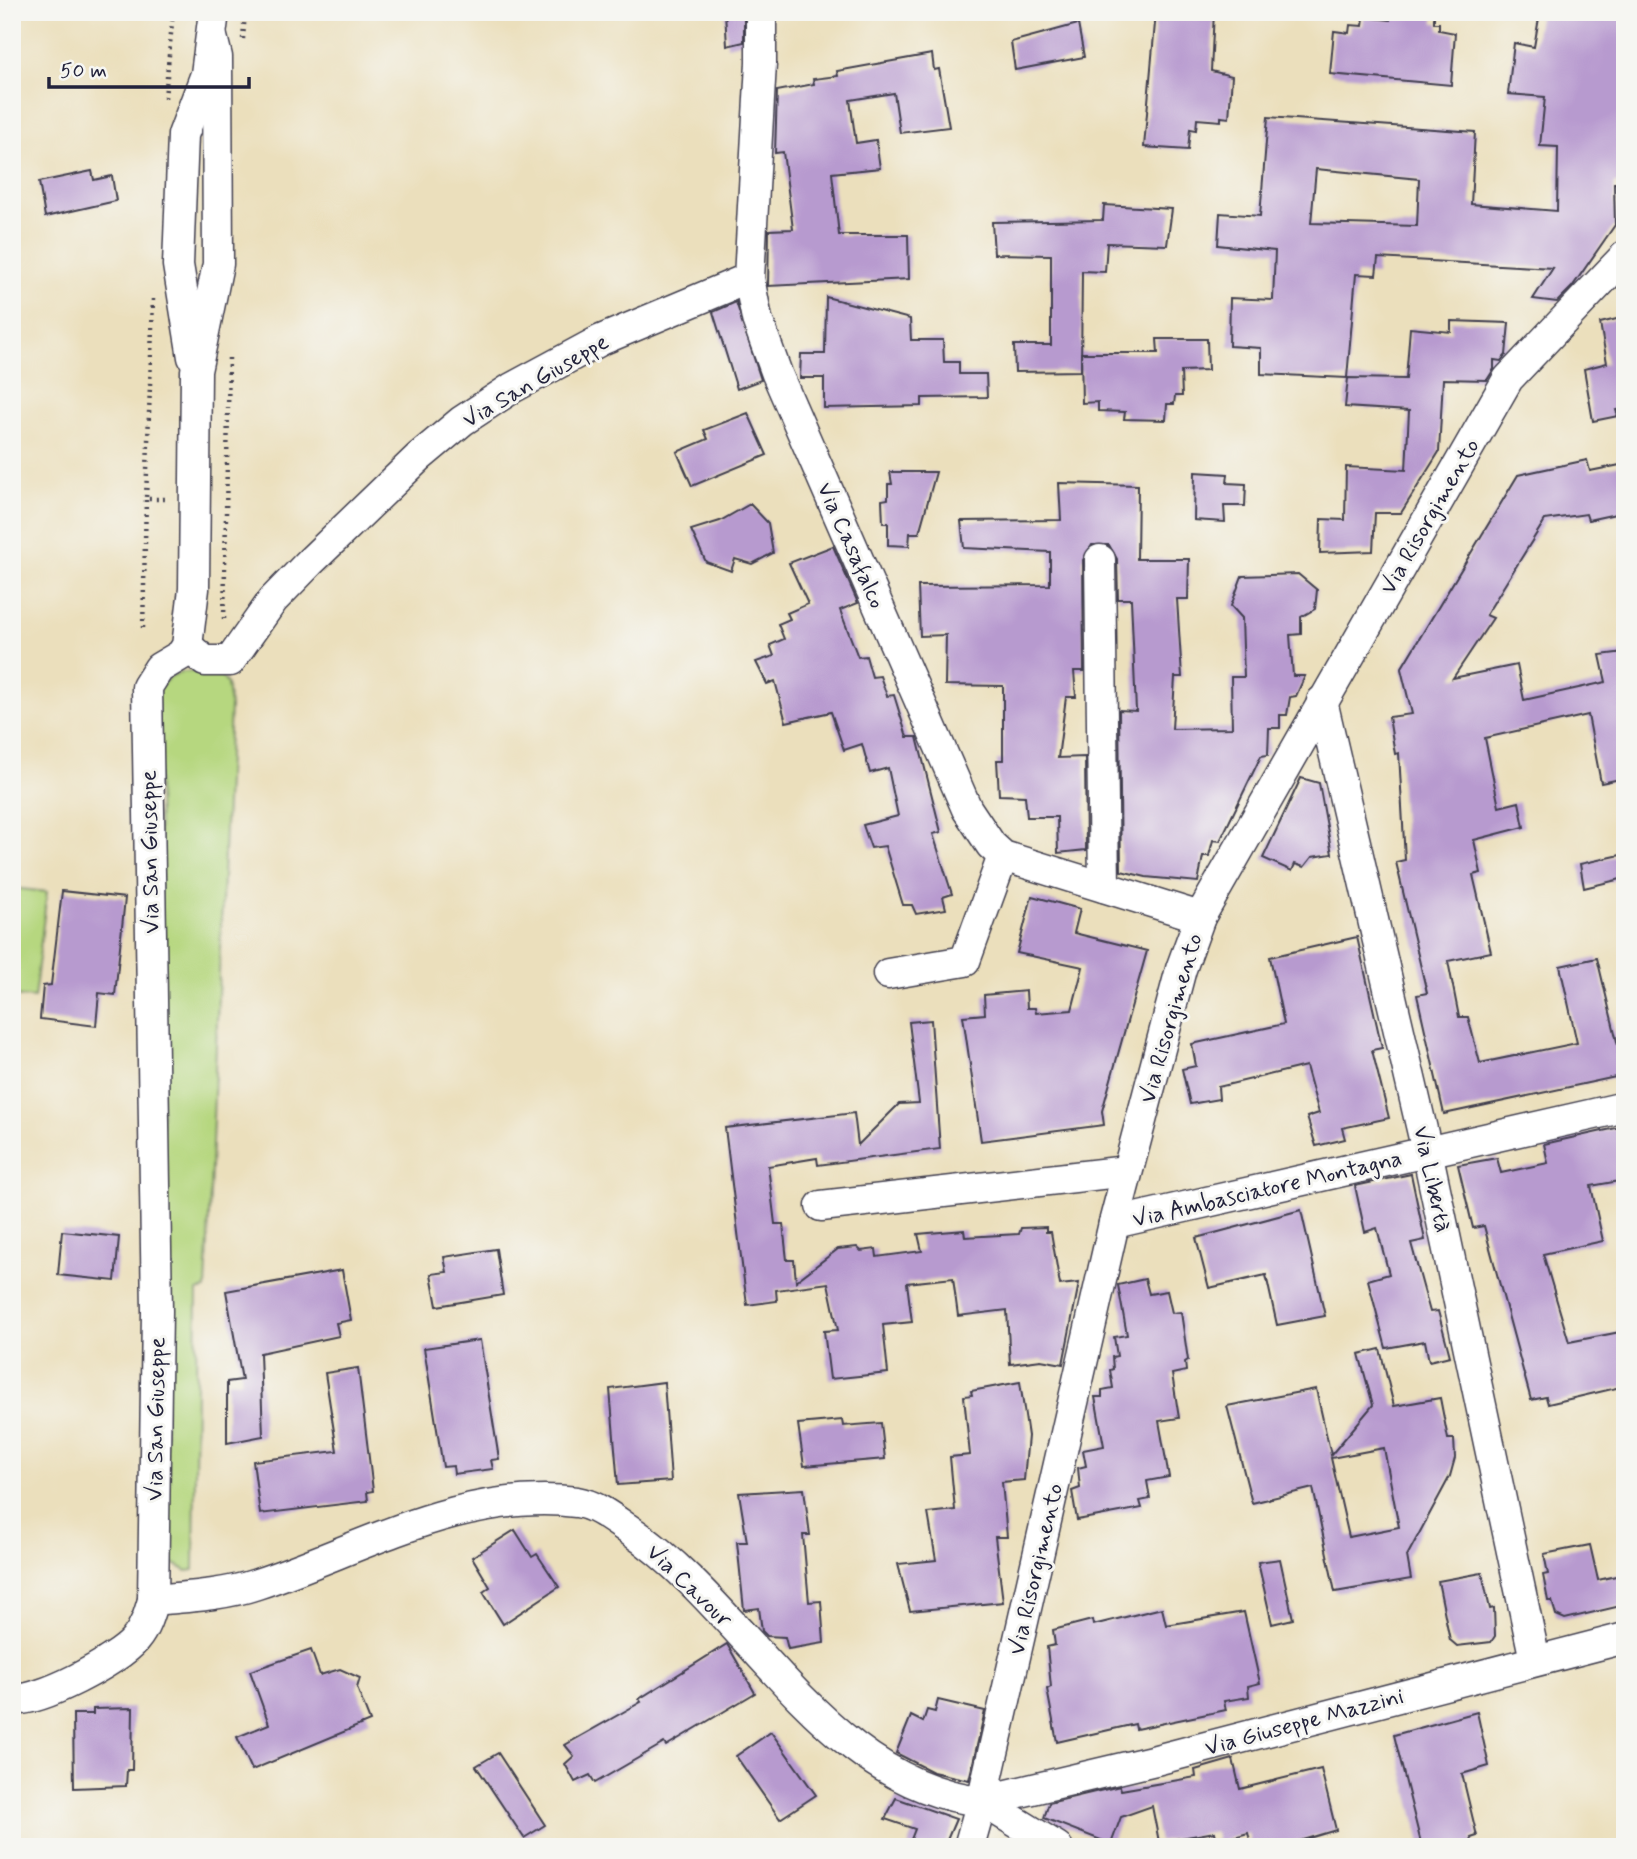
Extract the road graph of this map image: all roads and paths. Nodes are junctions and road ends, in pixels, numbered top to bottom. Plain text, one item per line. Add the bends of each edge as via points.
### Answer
1 (761, 12) edge
2 (213, 24) edge
3 (1625, 256) edge
4 (749, 278) junction
5 (196, 371) junction
6 (146, 499) dead end
7 (226, 501) dead end
8 (1100, 560) dead end
9 (224, 624) dead end
10 (143, 628) dead end
11 (187, 646) junction
12 (1322, 701) junction
13 (1003, 856) junction
14 (1104, 887) junction
15 (1200, 917) junction
16 (888, 974) dead end
17 (1625, 1107) edge
18 (1427, 1151) junction
19 (1127, 1171) junction
20 (821, 1206) dead end
21 (1114, 1223) junction
22 (153, 1600) junction
23 (1625, 1638) edge
24 (1535, 1660) junction
25 (14, 1701) edge
26 (982, 1801) junction
27 (969, 1847) edge
28 (1057, 1847) edge

1 - 4 street, Via Casafalco
2 - 5 street via 219,137 218,264
2 - 5 street via 206,74 183,135 178,265
3 - 12 street, Via Risorgimento via 1508,379
4 - 11 street, Via San Giuseppe via 601,340 512,388 419,457 310,562 273,600 230,661 205,662
4 - 13 street, Via Casafalco via 757,319 777,374 967,809
5 - 11 street via 194,589
6 - 10 path
7 - 9 path
8 - 14 street
11 - 22 street, Via San Giuseppe via 181,655 159,667 147,687 157,1311
12 - 15 street, Via Risorgimento
12 - 18 street, Via Libertà
13 - 14 street
13 - 16 street via 965,961
14 - 15 street
15 - 19 street, Via Risorgimento via 1181,969
17 - 18 street, Via Ambasciatore Montagna
18 - 21 street, Via Ambasciatore Montagna
18 - 24 street, Via Libertà
19 - 20 street
19 - 21 street, Via Risorgimento
21 - 26 street, Via Risorgimento
22 - 25 street, Via San Giuseppe via 135,1640 119,1655 54,1689
22 - 26 street, Via Cavour via 255,1585 439,1514 503,1503 578,1502 598,1509 660,1550 827,1724 901,1777 956,1799
23 - 24 street, Via Giuseppe Mazzini
24 - 26 street, Via Giuseppe Mazzini
26 - 27 street, Via Risorgimento
26 - 28 street

